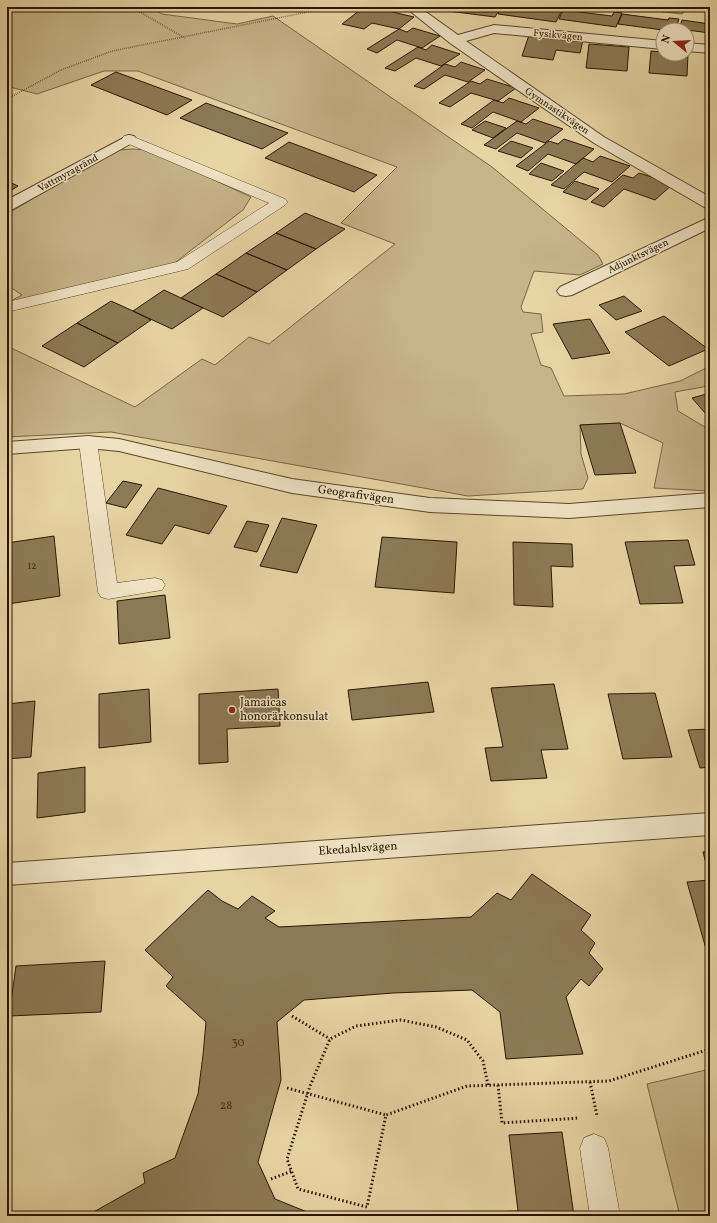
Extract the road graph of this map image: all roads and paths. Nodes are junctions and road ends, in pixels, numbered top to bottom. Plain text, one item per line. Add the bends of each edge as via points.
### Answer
1 (131, 7) edge
2 (333, 7) edge
3 (411, 7) edge
4 (186, 38) junction
5 (455, 40) junction
6 (655, 44) edge
7 (695, 48) edge
8 (710, 49) edge
9 (7, 99) edge
10 (129, 139) joint
11 (710, 204) edge
12 (7, 206) edge
13 (710, 222) edge
14 (566, 291) dead end
15 (7, 308) edge
16 (88, 442) junction
17 (7, 448) edge
18 (710, 500) edge
19 (155, 585) dead end
20 (710, 824) edge
21 (7, 874) edge
22 (292, 1016) dead end
23 (330, 1039) junction
24 (710, 1049) edge
25 (590, 1082) junction
26 (488, 1085) junction
27 (498, 1085) junction
28 (287, 1088) dead end
29 (308, 1093) junction
30 (386, 1115) junction
31 (581, 1118) dead end
32 (589, 1118) dead end
33 (594, 1148) dead end
34 (292, 1171) junction
35 (271, 1179) dead end
36 (606, 1216) edge

1 - 4 path
2 - 4 path
3 - 5 street, Gymnastikvägen
4 - 9 path via 161,40 112,51 62,70
5 - 6 street, Fysikvägen via 494,29
5 - 11 street, Gymnastikvägen via 599,140
7 - 8 street
10 - 12 street, Vattmyragränd
10 - 15 lane via 280,202 182,266
13 - 14 street, Adjunktsvägen
16 - 17 street, Geografivägen
16 - 18 street, Geografivägen via 119,445 292,486 430,505 569,511
16 - 19 lane via 108,592
20 - 21 street, Ekedahlsvägen
22 - 23 path
23 - 26 path via 356,1026 401,1020 436,1027 467,1040 483,1061
23 - 29 path
24 - 25 path via 609,1082
25 - 27 path
25 - 32 path via 597,1117
26 - 27 path
26 - 30 path via 468,1086
27 - 31 path via 502,1123
28 - 29 path
29 - 30 path
29 - 34 path via 287,1159
30 - 34 path via 367,1207 298,1189
33 - 36 lane
34 - 35 path

